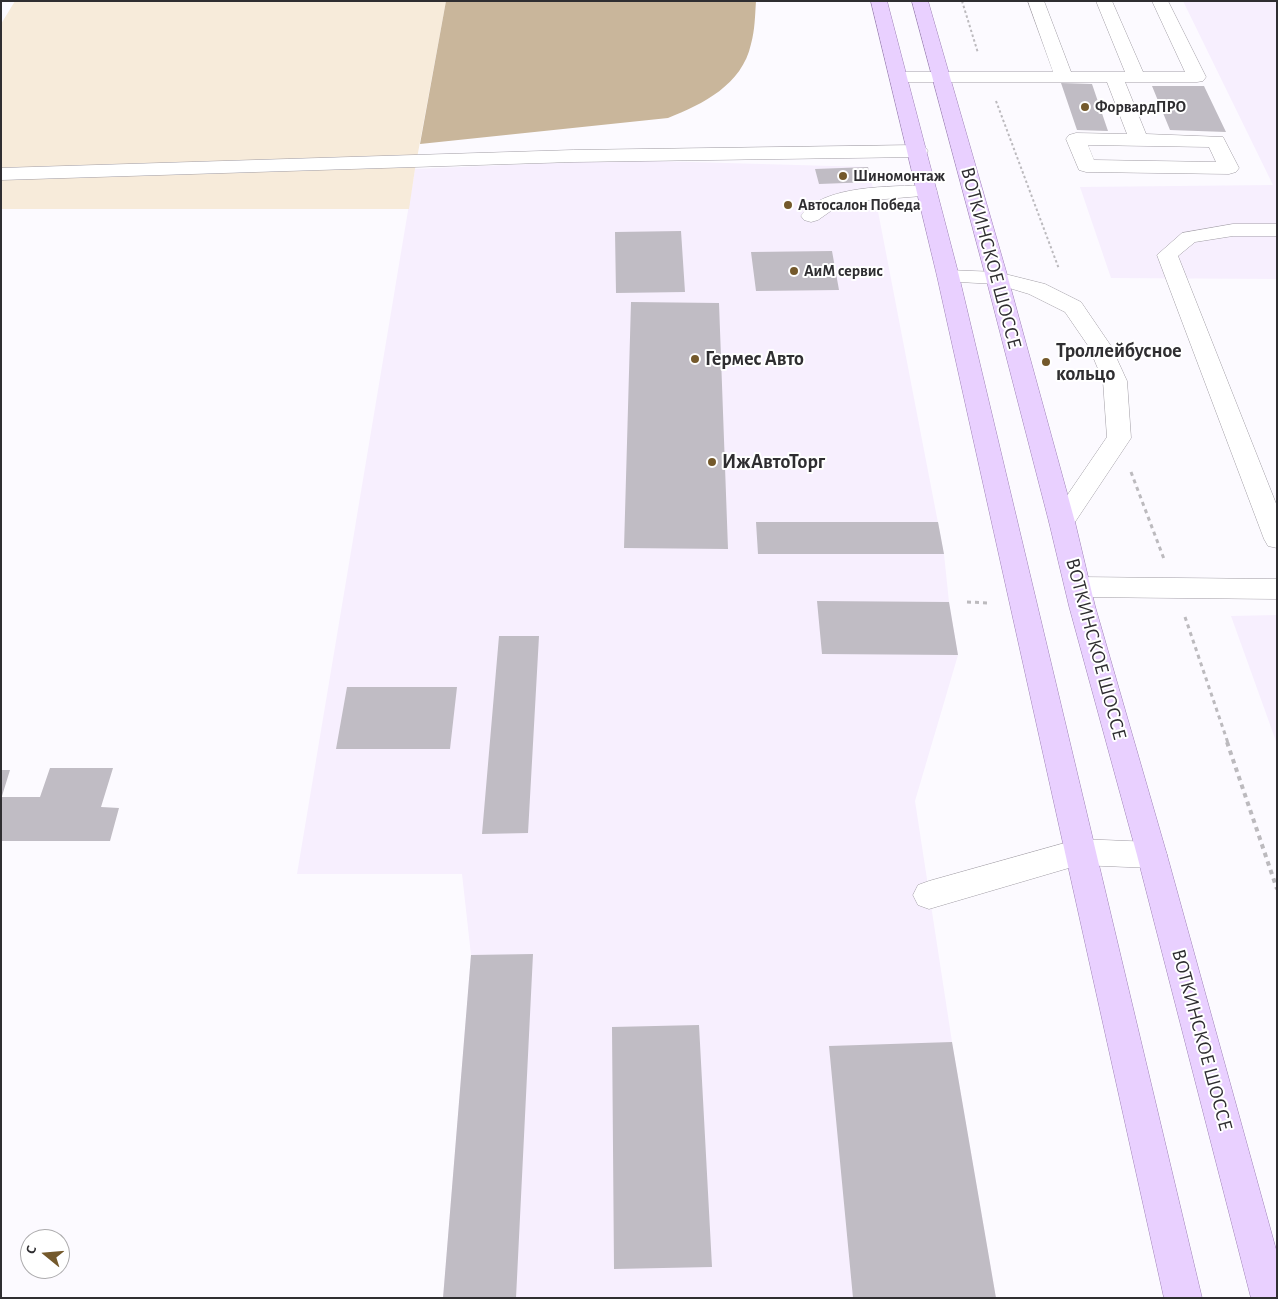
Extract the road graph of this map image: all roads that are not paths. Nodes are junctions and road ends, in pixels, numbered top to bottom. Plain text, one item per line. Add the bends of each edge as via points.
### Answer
1 (879, 1) edge
2 (920, 1) edge
3 (1036, 1) edge
4 (1104, 1) edge
5 (1160, 1) edge
6 (941, 76) junction
7 (1064, 76) junction
8 (1114, 76) junction
9 (898, 77) junction
10 (1136, 77) junction
11 (1139, 140) junction
12 (918, 151) junction
13 (1, 174) edge
14 (927, 191) junction
15 (811, 216) dead end
16 (1277, 230) edge
17 (948, 276) junction
18 (997, 278) junction
19 (1062, 522) junction
20 (1277, 539) edge
21 (1078, 588) junction
22 (1277, 589) edge
23 (1079, 852) junction
24 (1152, 855) junction
25 (930, 894) dead end
26 (1183, 1298) edge
27 (1270, 1298) edge

1 - 9 main road
2 - 6 main road, ВОТКИНСКОЕ ШОССЕ
3 - 7 lane
4 - 10 lane
5 - 10 lane via 1197,77
6 - 7 lane
6 - 9 lane
6 - 18 main road, ВОТКИНСКОЕ ШОССЕ
7 - 8 lane
8 - 10 lane
8 - 11 lane
9 - 12 main road
11 - 11 lane via 1216,141 1229,168 1086,166 1076,139
12 - 13 lane via 573,156
12 - 14 main road
14 - 15 lane via 860,195 828,204
14 - 17 main road
16 - 20 lane via 1233,230 1189,237 1167,255
17 - 18 lane
17 - 23 main road
18 - 19 main road, ВОТКИНСКОЕ ШОССЕ
18 - 19 lane via 1036,289 1073,307 1100,346 1115,381 1119,438
19 - 21 main road, ВОТКИНСКОЕ ШОССЕ
21 - 22 lane
21 - 24 main road, ВОТКИНСКОЕ ШОССЕ
23 - 24 lane
23 - 25 lane
23 - 26 main road
24 - 27 main road, ВОТКИНСКОЕ ШОССЕ

